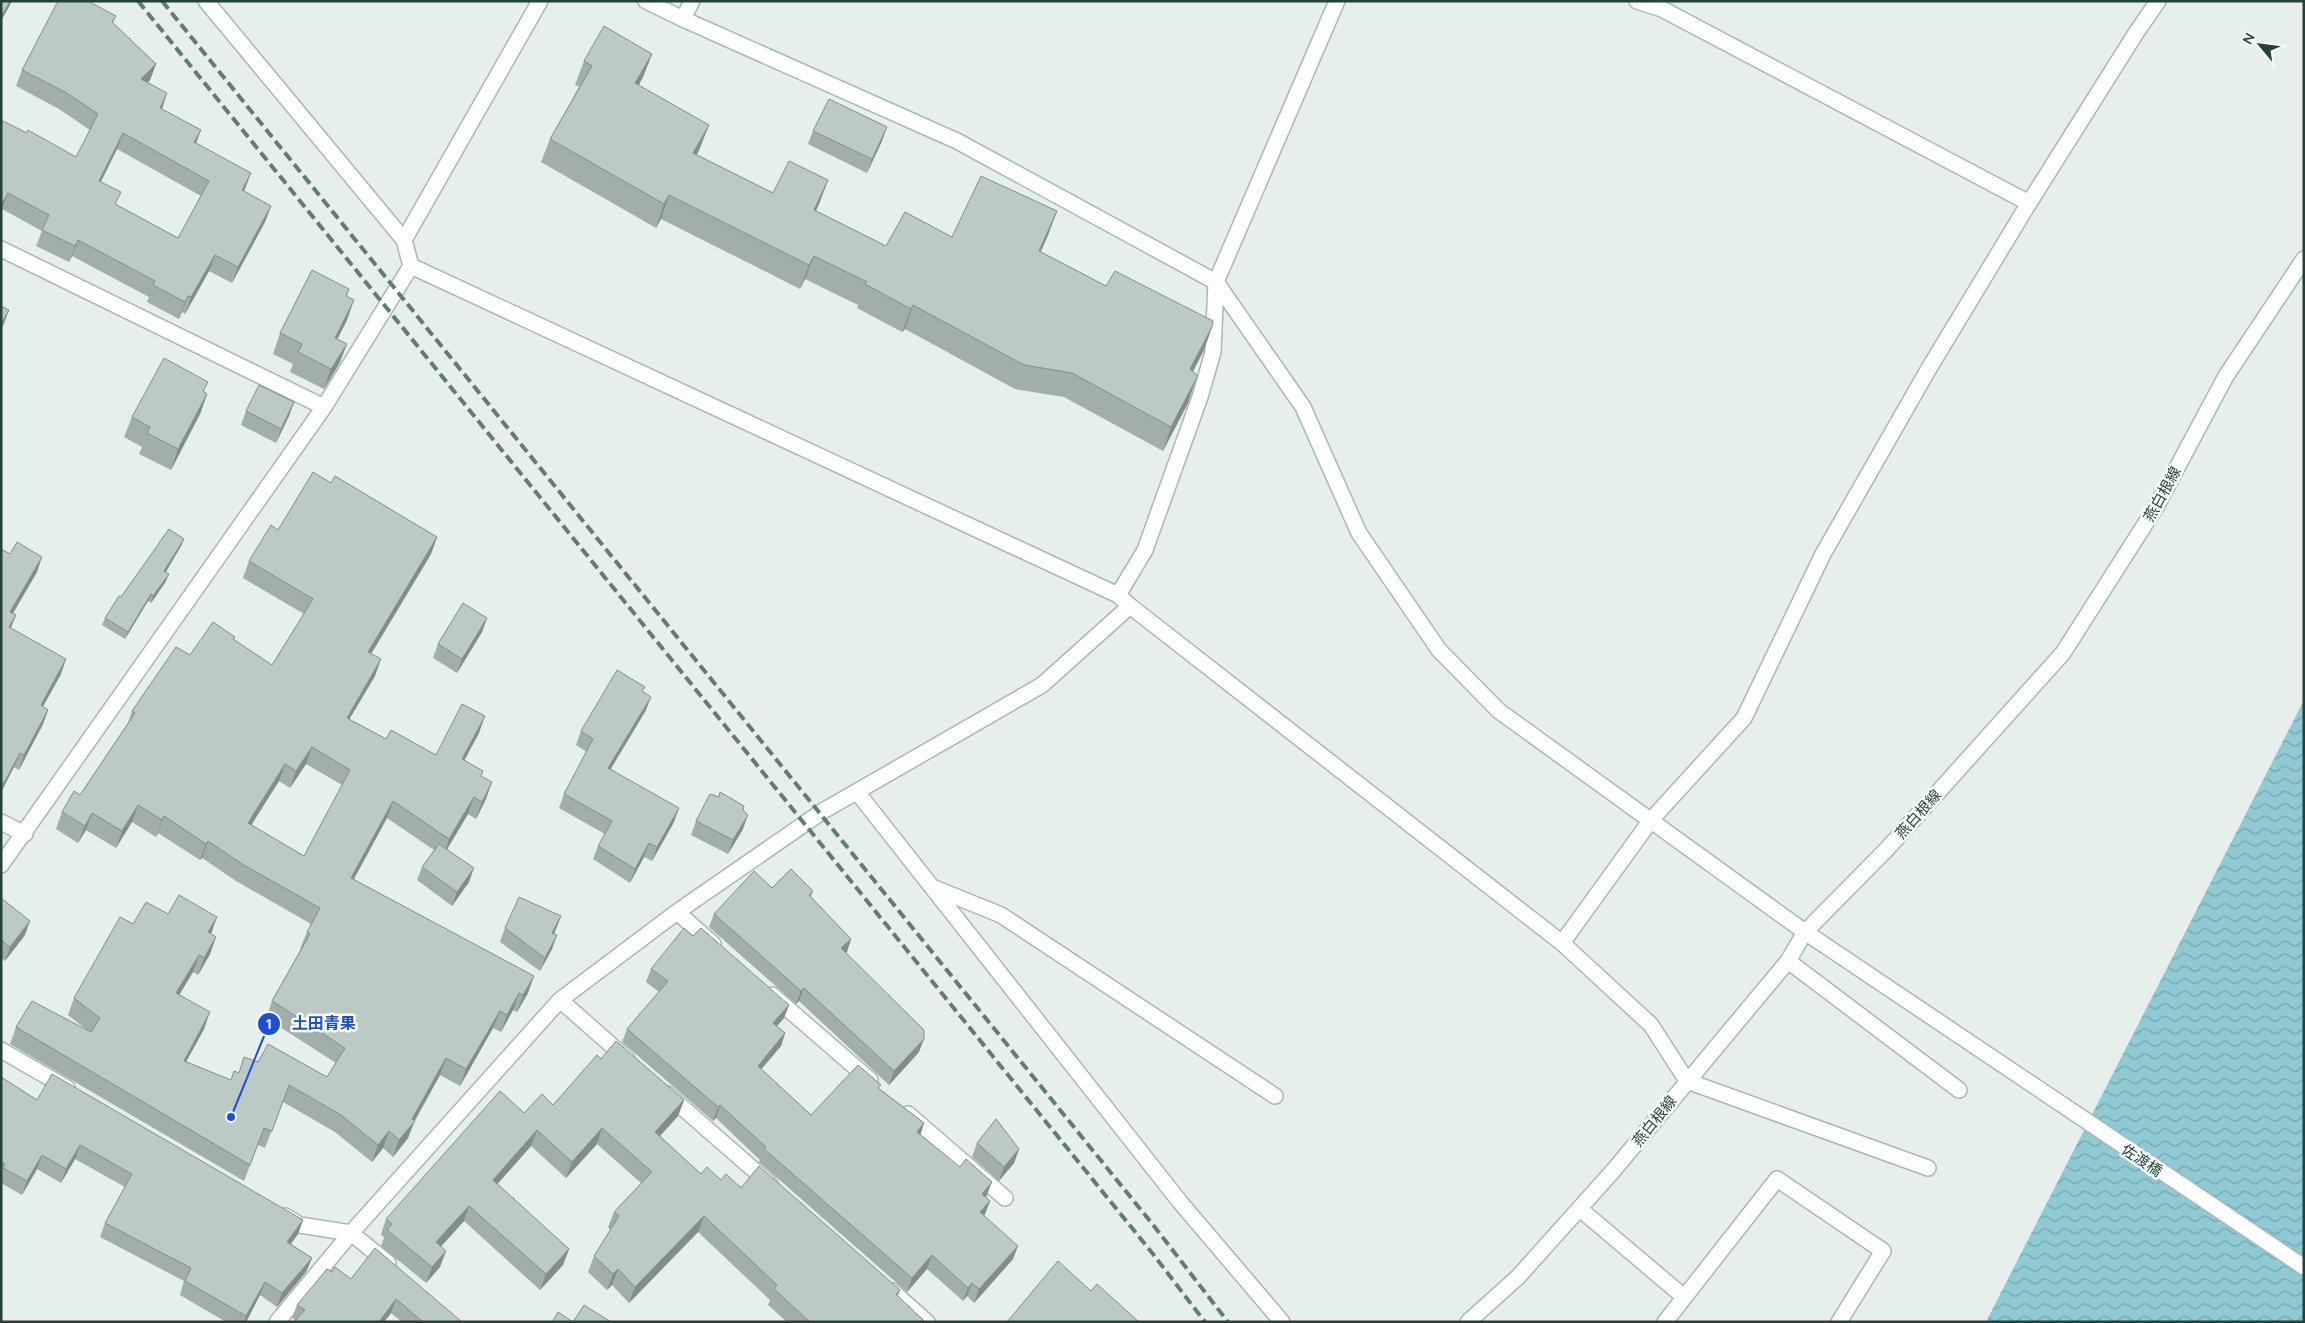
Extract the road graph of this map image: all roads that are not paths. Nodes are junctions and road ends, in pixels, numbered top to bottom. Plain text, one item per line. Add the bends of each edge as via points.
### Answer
1 (206, 1) edge
2 (540, 1) edge
3 (646, 1) edge
4 (692, 1) edge
5 (1337, 1) edge
6 (1637, 1) edge
7 (2158, 1) edge
8 (683, 20) junction
9 (2029, 203) junction
10 (404, 240) junction
11 (1, 249) edge
12 (2304, 259) edge
13 (411, 266) junction
14 (1216, 282) junction
15 (324, 407) junction
16 (1118, 595) junction
17 (1130, 606) junction
18 (857, 792) junction
19 (1651, 820) junction
20 (1, 822) edge
21 (25, 834) junction
22 (1, 865) edge
23 (930, 886) junction
24 (677, 912) junction
25 (1805, 932) junction
26 (1562, 943) junction
27 (722, 951) edge
28 (1788, 961) junction
29 (759, 984) edge
30 (560, 1000) junction
31 (1, 1050) edge
32 (635, 1066) edge
33 (1687, 1080) junction
34 (658, 1086) edge
35 (878, 1088) edge
36 (1959, 1090) dead end
37 (78, 1095) edge
38 (1274, 1096) dead end
39 (901, 1107) edge
40 (1928, 1168) dead end
41 (785, 1197) edge
42 (1005, 1198) dead end
43 (1580, 1209) junction
44 (274, 1210) edge
45 (351, 1233) junction
46 (2304, 1267) edge
47 (396, 1270) edge
48 (882, 1282) edge
49 (1684, 1297) junction
50 (278, 1322) edge
51 (927, 1322) edge
52 (1282, 1322) edge
53 (1468, 1322) edge
54 (1665, 1322) edge
55 (1839, 1322) edge

1 - 10 street
2 - 10 street
3 - 8 street
4 - 8 street
5 - 14 street
6 - 9 street via 1662,9
7 - 9 street
8 - 14 street via 957,141
9 - 19 street via 1928,370 1823,554 1744,718
10 - 13 street
11 - 15 street
12 - 25 street, 燕白根線 via 2226,376 2156,507 2064,653 1886,849
13 - 15 street
13 - 16 street
14 - 16 street via 1213,352 1200,397 1145,550
14 - 19 street, 佐渡橋 via 1303,407 1359,532 1438,650 1500,711
15 - 21 street
16 - 17 street
17 - 18 street via 1042,685
17 - 26 street
18 - 23 street
18 - 24 street via 823,811
19 - 25 street, 佐渡橋
19 - 26 street
20 - 21 street
21 - 22 street
23 - 38 street via 1001,914
23 - 52 street via 1180,1202
24 - 27 street
24 - 30 street
25 - 28 street, 燕白根線
25 - 46 street, 佐渡橋
26 - 33 street via 1651,1025
28 - 33 street, 燕白根線
28 - 36 street
29 - 35 street
30 - 32 street
30 - 45 street
31 - 37 street
33 - 40 street
33 - 43 street, 燕白根線
34 - 41 street
39 - 42 street
43 - 49 street
43 - 53 street, 燕白根線 via 1518,1277
44 - 45 street via 300,1224
45 - 47 street
45 - 50 street
48 - 51 street
49 - 54 street
49 - 55 street via 1777,1179 1883,1251

